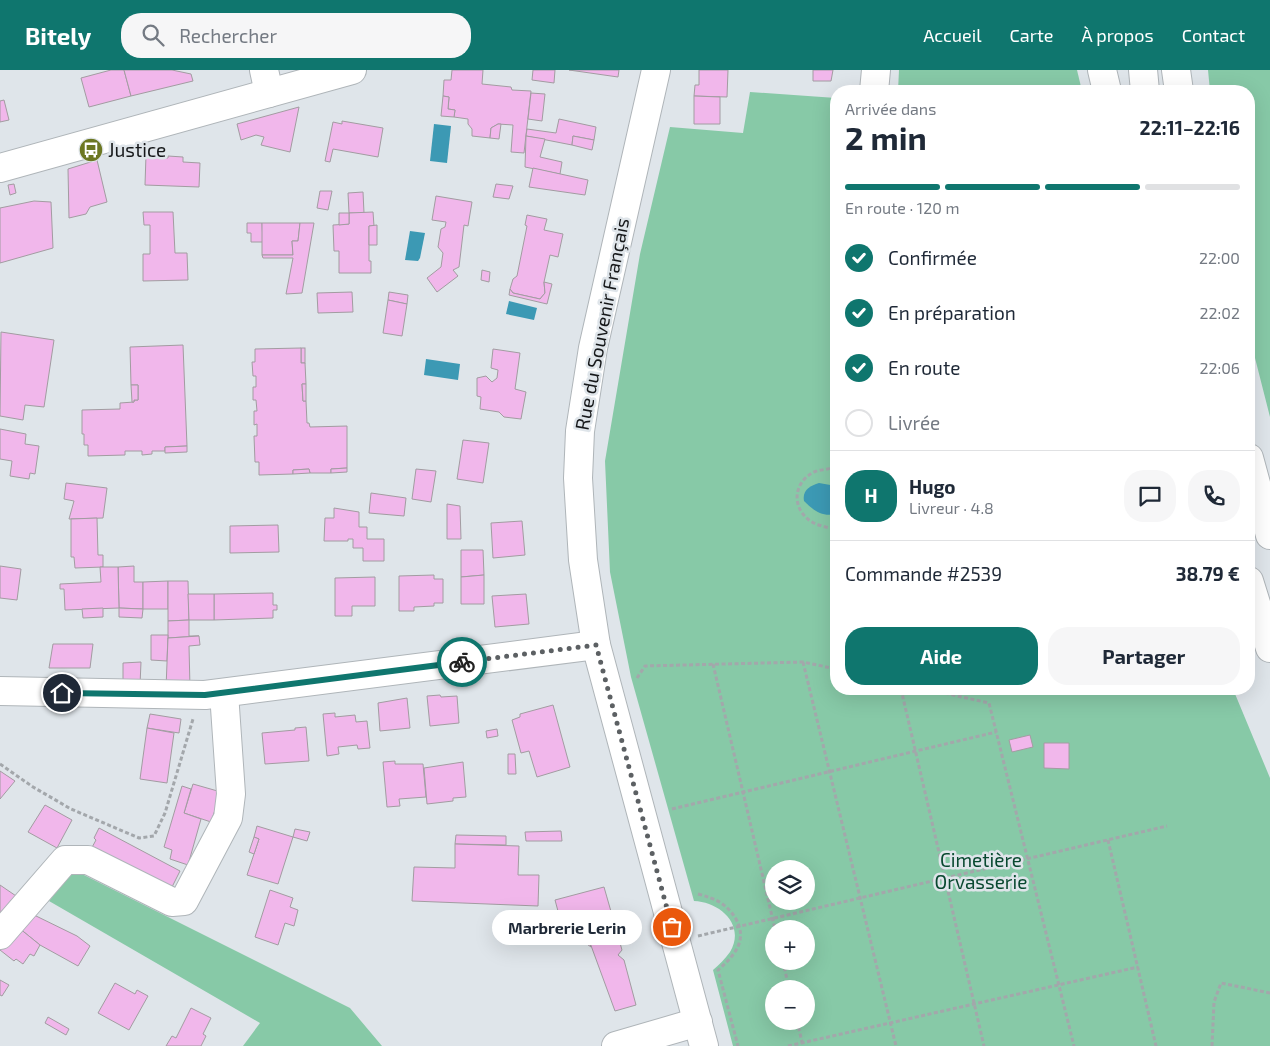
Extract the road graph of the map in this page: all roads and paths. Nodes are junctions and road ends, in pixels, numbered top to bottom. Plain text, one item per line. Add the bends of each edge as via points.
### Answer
1 (352, 70) edge
2 (656, 70) edge
3 (876, 70) edge
4 (1102, 70) edge
5 (1143, 70) edge
6 (1176, 70) edge
7 (266, 82) edge
8 (875, 85) edge
9 (1106, 85) edge
10 (1144, 85) edge
11 (1178, 85) edge
12 (0, 168) edge
13 (830, 467) edge
14 (1255, 480) edge
15 (830, 528) edge
16 (1270, 535) edge
17 (1255, 600) edge
18 (596, 645) junction
19 (1270, 648) edge
20 (804, 662) junction
21 (713, 664) junction
22 (830, 668) edge
23 (637, 678) dead end
24 (212, 694) junction
25 (1, 695) edge
26 (902, 695) edge
27 (953, 695) edge
28 (996, 732) junction
29 (916, 751) junction
30 (0, 764) edge
31 (830, 771) junction
32 (743, 792) junction
33 (672, 809) dead end
34 (1167, 826) dead end
35 (1108, 840) junction
36 (1027, 859) junction
37 (945, 878) junction
38 (698, 894) dead end
39 (860, 898) junction
40 (772, 919) junction
41 (740, 927) junction
42 (0, 935) edge
43 (676, 941) junction
44 (1138, 967) junction
45 (1058, 985) junction
46 (1270, 993) edge
47 (974, 1004) junction
48 (891, 1023) junction
49 (799, 1030) edge
50 (701, 1034) edge
51 (802, 1044) edge
52 (616, 1046) edge
53 (738, 1046) edge
54 (788, 1046) edge
55 (896, 1046) edge
56 (984, 1046) edge
57 (1074, 1046) edge
58 (1156, 1046) edge
59 (1212, 1046) edge

1 - 7 main road
2 - 18 main road, Rue du Souvenir Français via 593,348 580,431 578,478 583,560
3 - 8 main road
4 - 9 main road
5 - 10 main road
6 - 11 main road
7 - 12 main road
13 - 15 path via 806,477 796,495 798,505 810,521
14 - 16 main road
17 - 19 main road
18 - 24 main road
18 - 43 main road, Rue du Souvenir Français
20 - 21 path
20 - 22 path
20 - 31 path
21 - 23 path via 645,666
21 - 32 path
24 - 25 main road
24 - 30 path via 154,836 139,838 71,809
24 - 42 main road via 231,794 228,818 184,900 172,902 88,860 65,860
26 - 29 path
27 - 28 path via 989,703
28 - 29 path
28 - 36 path
29 - 31 path
29 - 37 path
31 - 32 path
31 - 39 path
32 - 33 path
32 - 40 path
34 - 35 path
35 - 36 path
35 - 44 path
36 - 37 path
36 - 45 path
37 - 39 path
37 - 47 path
38 - 41 path via 716,899 729,908
39 - 40 path
39 - 48 path
40 - 41 path
41 - 43 path
41 - 53 path via 741,940 736,952 718,970
43 - 50 main road, Rue du Souvenir Français
44 - 45 path
44 - 58 path
45 - 47 path
45 - 57 path
46 - 59 path via 1222,983 1214,1002
47 - 48 path
47 - 56 path
48 - 51 path
48 - 55 path
49 - 51 path
50 - 52 main road
51 - 54 path

